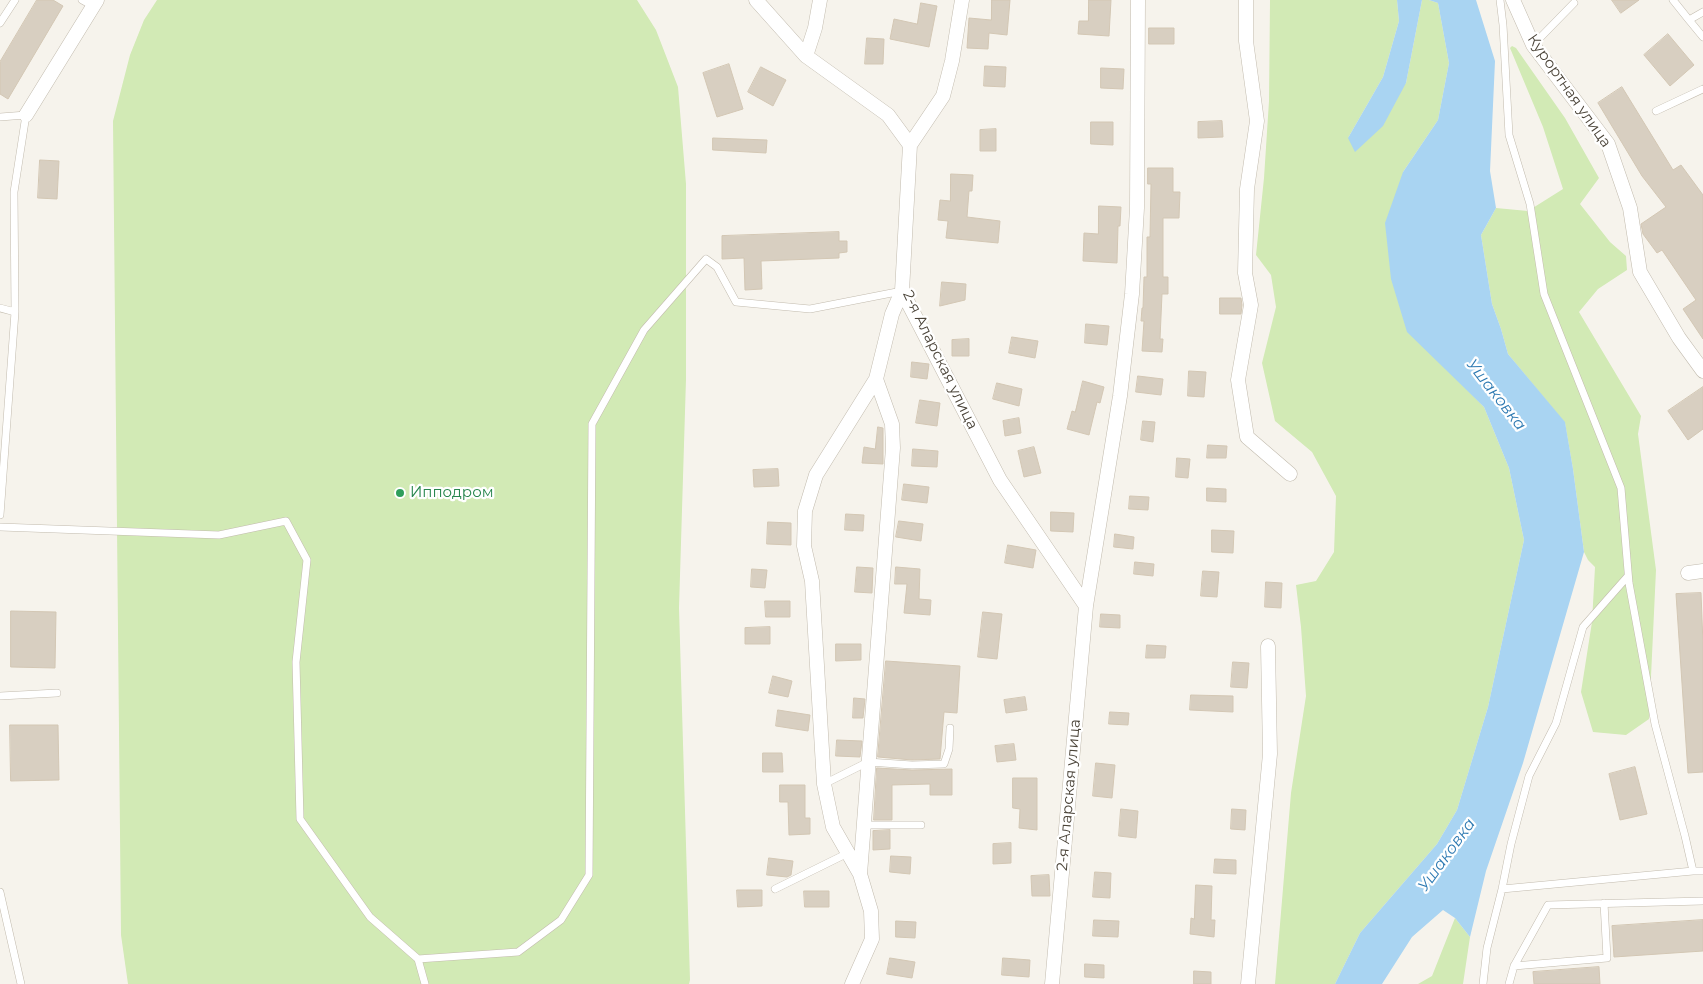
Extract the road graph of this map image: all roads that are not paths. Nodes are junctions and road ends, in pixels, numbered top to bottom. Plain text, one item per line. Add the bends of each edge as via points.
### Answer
1 (756, 0) edge
2 (820, 0) edge
3 (962, 0) edge
4 (1138, 0) edge
5 (1246, 0) edge
6 (1500, 0) edge
7 (1514, 0) edge
8 (1673, 0) edge
9 (13, 1) edge
10 (91, 2) edge
11 (1574, 3) dead end
12 (1703, 12) edge
13 (1689, 20) junction
14 (0, 23) edge
15 (1703, 37) edge
16 (1533, 45) junction
17 (806, 56) junction
18 (1703, 89) edge
19 (1656, 111) dead end
20 (26, 114) junction
21 (0, 117) edge
22 (910, 145) junction
23 (902, 291) junction
24 (0, 308) edge
25 (15, 312) junction
26 (1703, 371) edge
27 (876, 380) junction
28 (1290, 474) dead end
29 (0, 515) edge
30 (0, 527) edge
31 (1703, 572) edge
32 (1688, 574) dead end
33 (1628, 576) junction
34 (1086, 606) junction
35 (1268, 646) dead end
36 (57, 693) dead end
37 (0, 696) edge
38 (950, 728) dead end
39 (868, 762) junction
40 (824, 784) junction
41 (864, 825) junction
42 (921, 825) dead end
43 (848, 853) junction
44 (1703, 871) edge
45 (1693, 872) junction
46 (860, 874) junction
47 (775, 889) dead end
48 (1502, 890) junction
49 (0, 892) edge
50 (1703, 901) edge
51 (1604, 904) junction
52 (418, 959) junction
53 (1514, 966) junction
54 (21, 984) edge
55 (425, 984) edge
56 (852, 984) edge
57 (1052, 984) edge
58 (1248, 984) edge
59 (1483, 984) edge
60 (1509, 984) edge

1 - 17 street
2 - 17 street via 816,28
3 - 22 street via 943,96
4 - 34 street, 2-я Аларская улица via 1137,208 1132,294 1120,396
5 - 28 street via 1246,41 1257,121 1247,189 1245,273 1251,305 1238,380 1247,437
6 - 33 lane via 1509,135 1530,204 1544,294 1621,488
7 - 16 street, Курортная улица
8 - 13 lane
9 - 14 lane
10 - 20 street
11 - 16 lane
12 - 13 lane
13 - 15 lane
16 - 26 street, Курортная улица via 1608,144 1630,208 1640,272 1679,338
17 - 22 street via 888,115
18 - 19 lane
20 - 21 lane
20 - 25 lane via 14,192
22 - 23 street, 2-я Аларская улица
23 - 27 street via 892,314
23 - 34 street, 2-я Аларская улица via 1000,480
23 - 52 lane via 810,309 736,302 717,267 706,259 644,330 592,424 589,875 561,920 518,952
24 - 25 lane
25 - 29 lane
27 - 39 street via 892,424 894,448
27 - 40 street via 816,475 805,511 804,546 812,581
30 - 52 lane via 219,535 286,521 307,560 296,662 300,819 370,917
31 - 32 street
33 - 45 lane via 1655,724
33 - 48 lane via 1583,628 1556,723 1529,776
34 - 57 street, 2-я Аларская улица
35 - 58 street via 1270,754
36 - 37 lane
38 - 39 lane via 944,764 912,766
39 - 40 lane
39 - 41 street
40 - 43 street via 833,827
41 - 42 lane
41 - 46 street
43 - 46 street
43 - 47 lane
44 - 45 lane
45 - 48 lane
46 - 56 street via 871,910 872,939
48 - 59 lane via 1487,948
49 - 54 lane
50 - 51 lane
51 - 53 lane via 1548,905
51 - 53 lane via 1608,958
52 - 55 lane
53 - 60 lane

